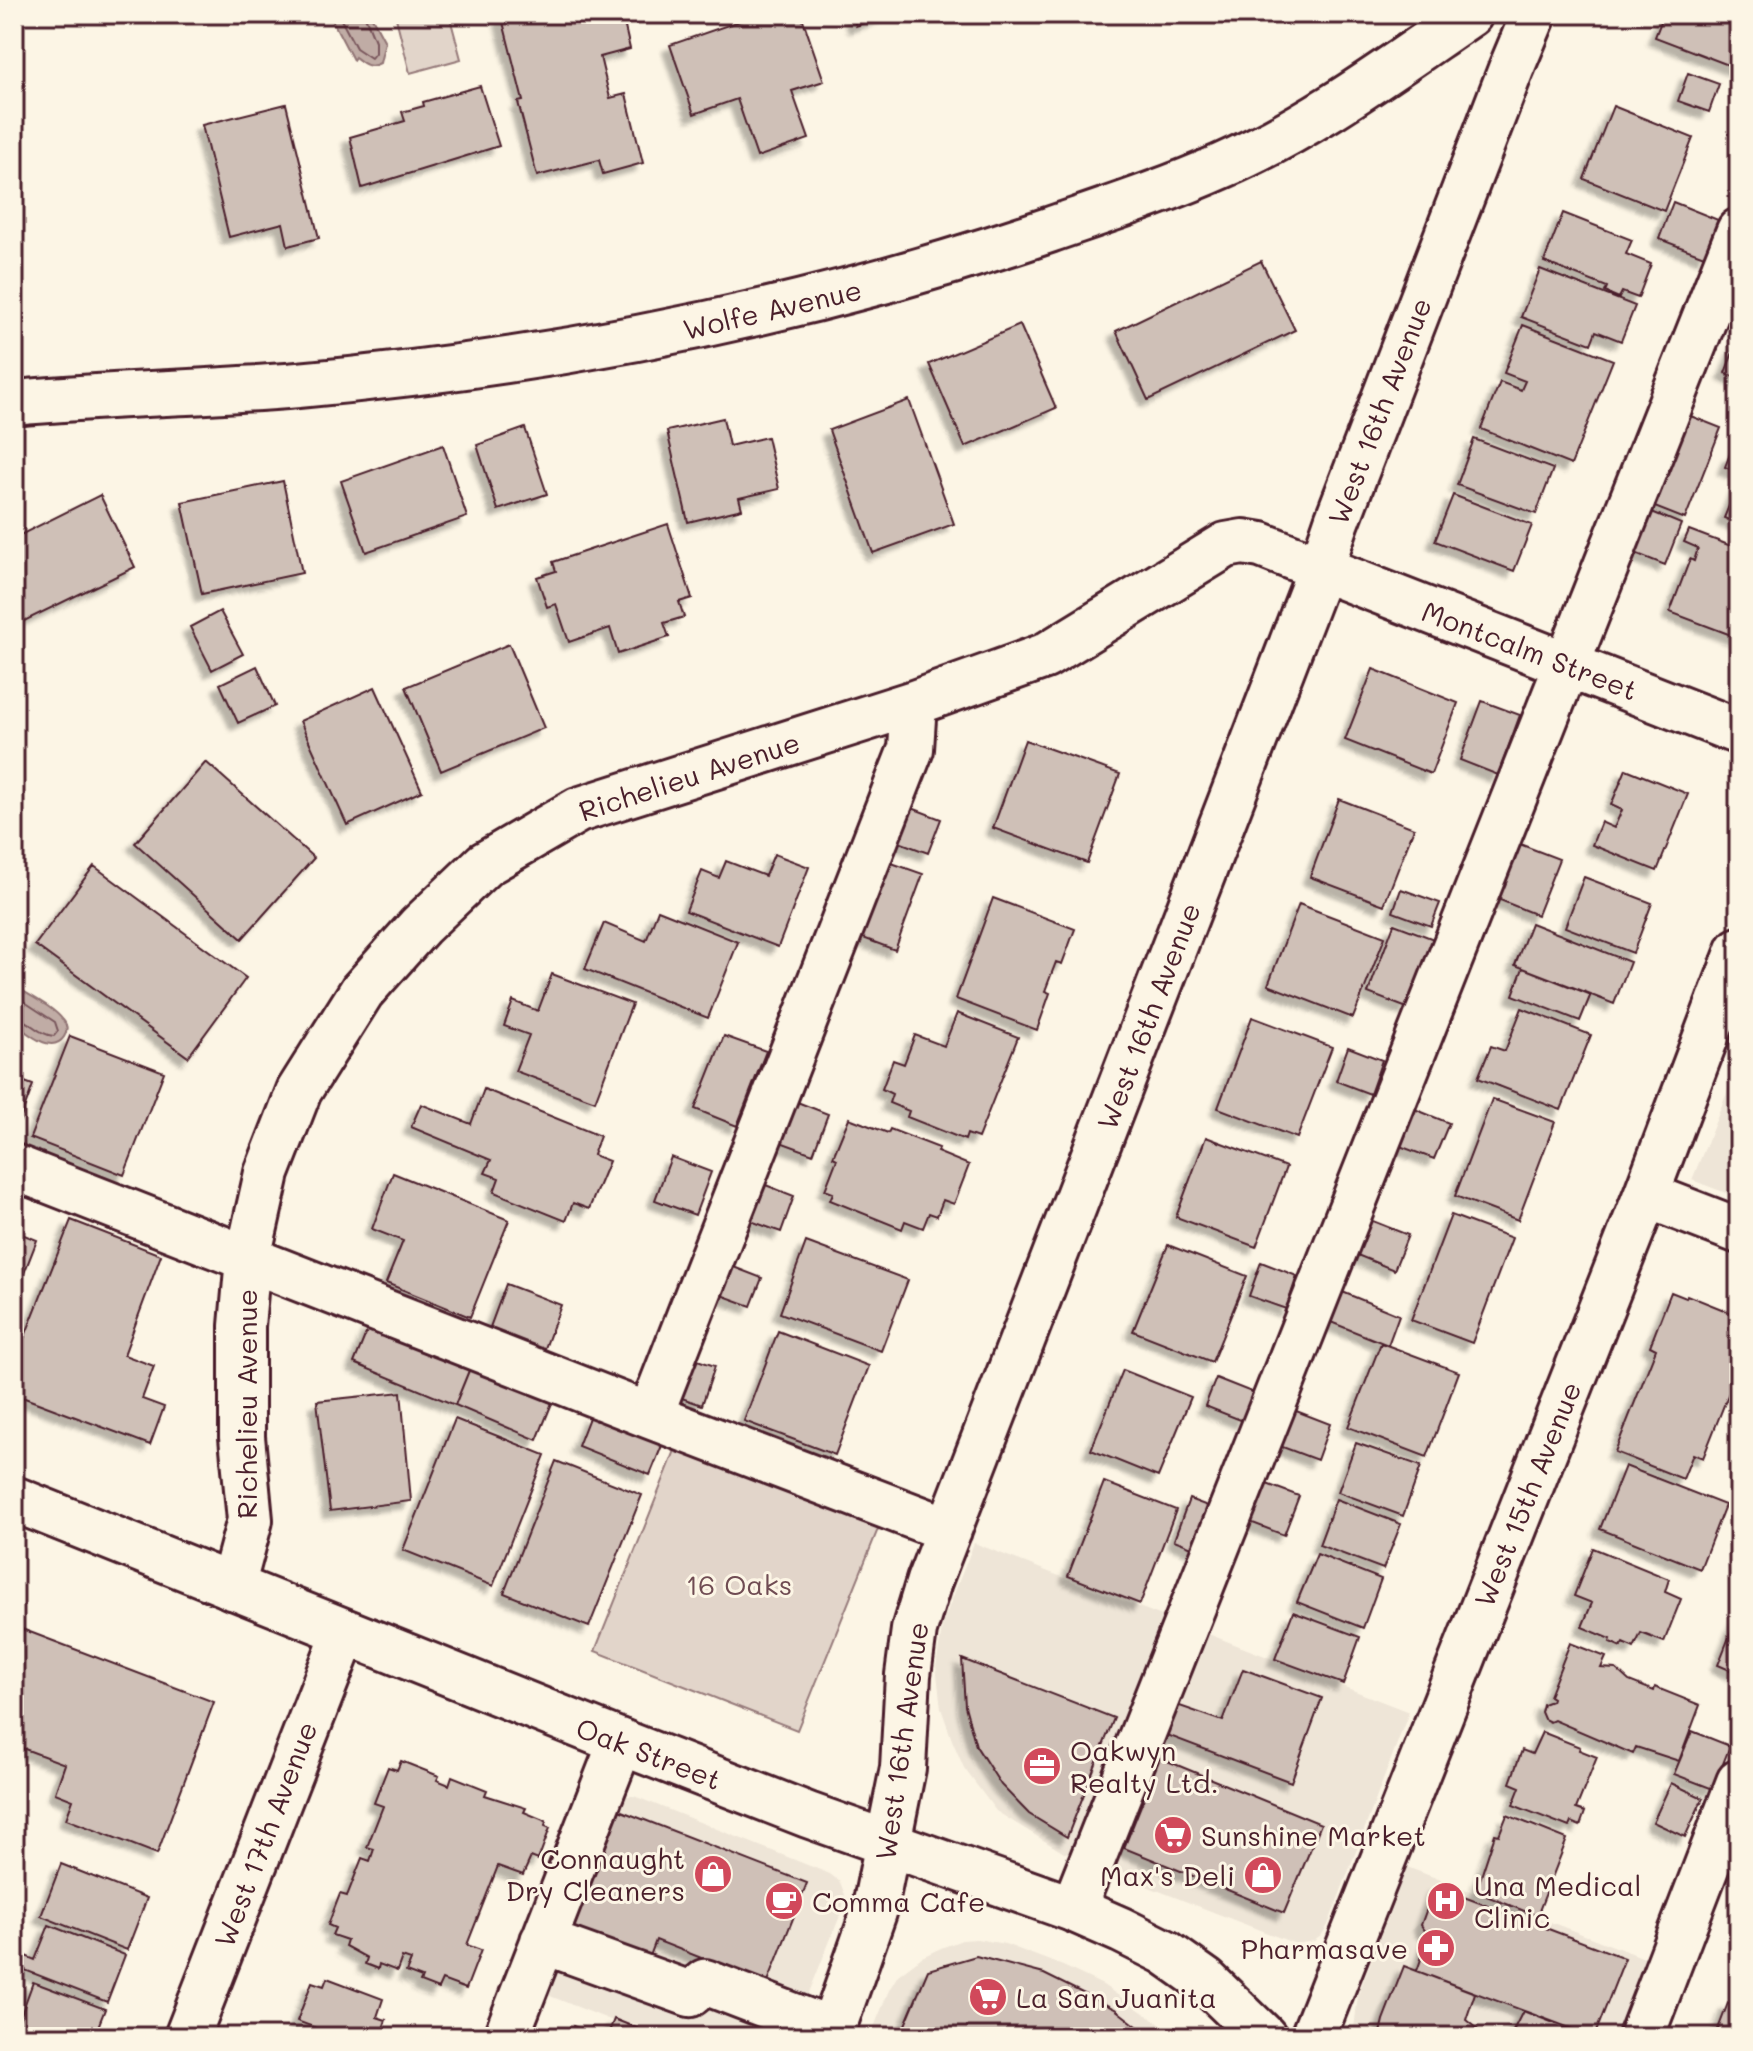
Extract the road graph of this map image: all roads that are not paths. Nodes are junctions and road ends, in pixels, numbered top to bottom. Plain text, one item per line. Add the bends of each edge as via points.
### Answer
1 (1470, 14) edge
2 (1534, 14) edge
3 (1739, 231) edge
4 (14, 403) edge
5 (1321, 568) junction
6 (1566, 664) junction
7 (914, 703) junction
8 (1739, 732) edge
9 (1739, 950) edge
10 (14, 1167) edge
11 (1646, 1195) junction
12 (1739, 1231) edge
13 (248, 1258) junction
14 (650, 1416) junction
15 (14, 1499) edge
16 (949, 1530) junction
17 (232, 1587) junction
18 (345, 1632) junction
19 (621, 1742) junction
20 (1739, 1782) edge
21 (888, 1843) junction
22 (1073, 1909) junction
23 (543, 1941) junction
24 (832, 2034) edge
25 (187, 2037) edge
26 (506, 2037) edge
27 (1264, 2037) edge
28 (1313, 2037) edge
29 (1641, 2037) edge

1 - 4 street, Wolfe Avenue via 1299,127 1223,166 976,255 836,295 624,342 493,363 297,385
2 - 5 street, West 16th Avenue
3 - 6 street
5 - 6 street, Montcalm Street
5 - 7 street, Richelieu Avenue via 1261,545 1226,545 1045,656
5 - 16 street, West 16th Avenue
6 - 8 street, Montcalm Street
6 - 22 street
7 - 13 street, Richelieu Avenue via 578,810 485,864 362,991 299,1091 267,1173
7 - 14 street via 911,749
9 - 11 street, West 15th Avenue
10 - 13 street
11 - 12 street
11 - 28 street, West 15th Avenue
13 - 14 street
13 - 17 street, Richelieu Avenue via 242,1437 250,1520
14 - 16 street
15 - 17 street, Oak Street
16 - 21 street, West 16th Avenue via 914,1630 903,1768
17 - 18 street, Oak Street
18 - 19 street, Oak Street
18 - 25 street, West 17th Avenue
19 - 21 street, Oak Street
19 - 23 street
20 - 29 street
21 - 22 street, Oak Street
21 - 24 street, West 16th Avenue via 874,1912
22 - 27 street, Oak Street via 1165,1952 1206,1981
23 - 24 street via 690,1994 705,1982
23 - 26 street

